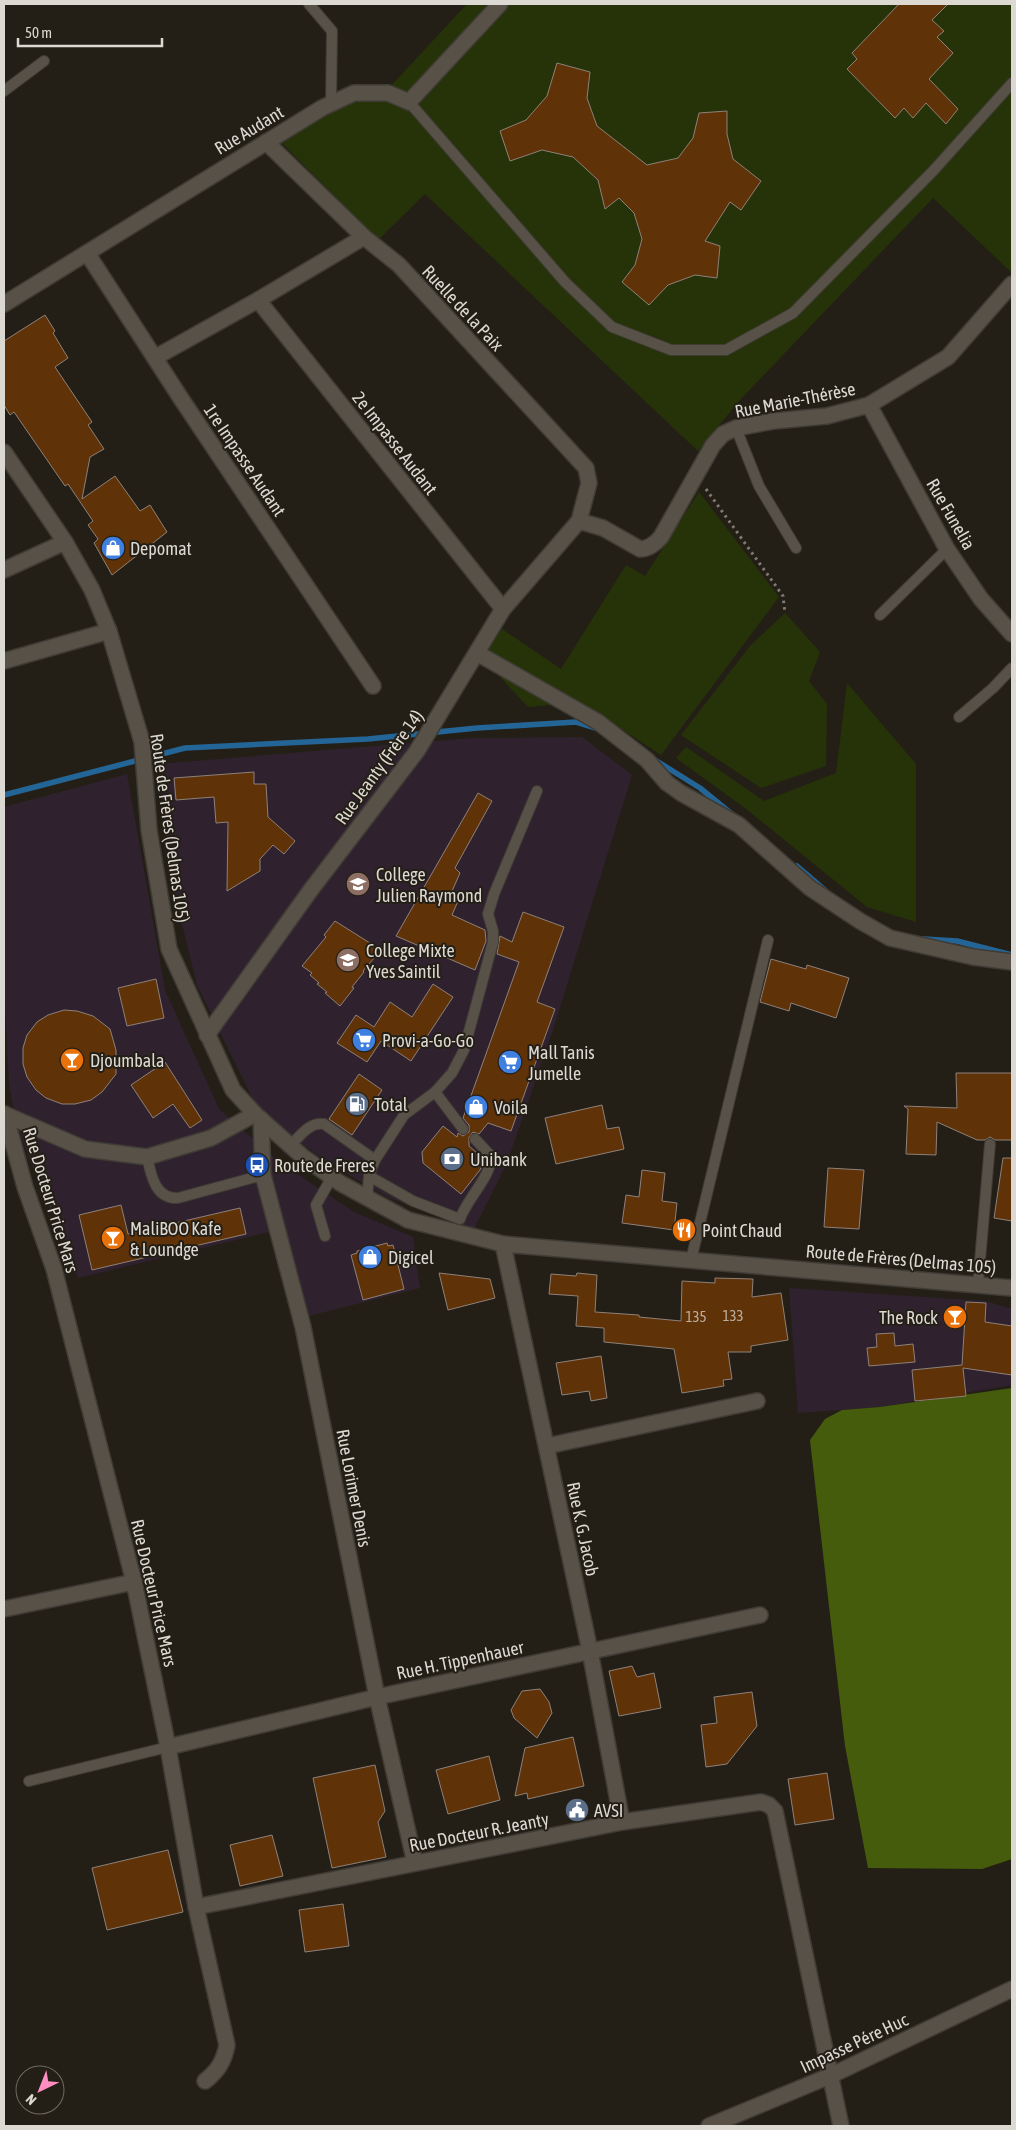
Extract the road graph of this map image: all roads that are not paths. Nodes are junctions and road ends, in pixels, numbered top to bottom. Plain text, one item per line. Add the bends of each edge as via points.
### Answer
1 (308, 4) edge
2 (500, 4) edge
3 (44, 62) dead end
4 (1012, 83) edge
5 (4, 91) edge
6 (409, 102) junction
7 (331, 104) junction
8 (266, 142) junction
9 (364, 237) junction
10 (87, 253) junction
11 (1012, 284) edge
12 (258, 300) junction
13 (4, 304) edge
14 (156, 357) junction
15 (869, 405) junction
16 (736, 428) junction
17 (4, 452) edge
18 (579, 521) junction
19 (65, 542) junction
20 (796, 548) dead end
21 (947, 549) junction
22 (4, 570) edge
23 (503, 610) junction
24 (880, 615) dead end
25 (109, 631) junction
26 (1012, 634) edge
27 (477, 653) junction
28 (4, 662) edge
29 (1012, 668) edge
30 (373, 686) dead end
31 (959, 717) dead end
32 (537, 791) dead end
33 (768, 940) dead end
34 (1012, 962) edge
35 (207, 1035) junction
36 (435, 1092) junction
37 (4, 1114) edge
38 (258, 1117) junction
39 (463, 1128) dead end
40 (475, 1138) dead end
41 (990, 1144) dead end
42 (290, 1146) junction
43 (147, 1157) junction
44 (374, 1160) junction
45 (263, 1175) junction
46 (369, 1176) junction
47 (332, 1177) junction
48 (367, 1199) junction
49 (460, 1219) junction
50 (456, 1234) junction
51 (325, 1236) dead end
52 (503, 1244) junction
53 (691, 1260) junction
54 (978, 1284) junction
55 (1012, 1288) edge
56 (757, 1401) dead end
57 (546, 1446) junction
58 (134, 1582) junction
59 (4, 1609) edge
60 (760, 1615) dead end
61 (590, 1651) junction
62 (377, 1697) junction
63 (168, 1747) junction
64 (29, 1781) dead end
65 (622, 1822) junction
66 (415, 1863) junction
67 (196, 1907) junction
68 (1012, 1989) edge
69 (832, 2075) junction
70 (205, 2081) dead end
71 (709, 2126) edge
72 (841, 2126) edge

1 - 7 lane via 332,31
2 - 6 street
3 - 5 lane
4 - 6 lane via 934,170 793,313 726,350 671,350 612,327 564,282
6 - 7 street, Rue Audant via 388,93 354,93
7 - 8 street, Rue Audant
8 - 9 street, Ruelle de la Paix
8 - 10 street, Rue Audant
9 - 12 street
9 - 18 street, Ruelle de la Paix via 399,265 586,468 589,483
10 - 13 street, Rue Audant
10 - 14 street, 1re Impasse Audant
11 - 15 street, Rue Marie-Thérèse via 948,357
12 - 14 street
12 - 23 street, 2e Impasse Audant
14 - 30 street, 1re Impasse Audant
15 - 16 street, Rue Marie-Thérèse via 827,416
15 - 21 street, Rue Funelia
16 - 18 street, Rue Marie-Thérèse via 723,434 713,445 661,537 653,545 640,549 603,528
16 - 20 lane via 759,486
17 - 19 street, Route de Frères (Delmas 105)
18 - 23 street, Rue Jeanty (Frère 14)
19 - 22 street
19 - 25 street, Route de Frères (Delmas 105) via 92,590
21 - 24 lane
21 - 26 street, Rue Funelia via 981,599
23 - 27 street, Rue Jeanty (Frère 14)
25 - 28 street
25 - 35 street, Route de Frères (Delmas 105) via 142,742 149,830 169,949
27 - 34 street via 598,722 647,760 667,783 739,825 810,888 860,921 890,938 973,957
27 - 35 street, Rue Jeanty (Frère 14) via 417,751
29 - 31 lane
32 - 36 lane via 488,914 493,942 464,1050 452,1073
33 - 53 lane
35 - 38 street, Route de Frères (Delmas 105) via 234,1090
36 - 39 lane
36 - 44 lane via 404,1116
37 - 43 street via 85,1149
37 - 58 street, Rue Docteur Price Mars via 54,1269
38 - 42 street, Route de Frères (Delmas 105)
38 - 43 street via 210,1138
38 - 45 street, Rue Lorimer Denis
40 - 49 lane via 491,1156 490,1167
41 - 54 lane
42 - 44 lane via 313,1125 324,1124
42 - 47 street, Route de Frères (Delmas 105)
43 - 45 lane via 160,1193 169,1198
44 - 46 lane
45 - 62 street, Rue Lorimer Denis via 303,1327
46 - 48 lane
46 - 49 lane via 413,1201
47 - 48 street, Route de Frères (Delmas 105)
47 - 51 lane via 316,1205
48 - 50 street, Route de Frères (Delmas 105) via 408,1220
49 - 50 lane
50 - 52 street, Route de Frères (Delmas 105)
52 - 53 street, Route de Frères (Delmas 105)
52 - 57 street, Rue K. G. Jacob
53 - 54 street, Route de Frères (Delmas 105)
54 - 55 street, Route de Frères (Delmas 105)
56 - 57 street
57 - 61 street, Rue K. G. Jacob
58 - 59 street
58 - 63 street, Rue Docteur Price Mars
60 - 61 street, Rue H. Tippenhauer
61 - 62 street, Rue H. Tippenhauer
61 - 65 street, Rue K. G. Jacob
62 - 63 street, Rue H. Tippenhauer
62 - 66 street, Rue Lorimer Denis
63 - 64 lane
63 - 67 street, Rue Docteur Price Mars
65 - 66 street, Rue Docteur R. Jeanty
65 - 69 street, Rue Docteur R. Jeanty via 761,1802 775,1811
66 - 67 street, Rue Docteur R. Jeanty
67 - 70 street, Rue Docteur Price Mars via 226,2045 219,2067
68 - 69 street, Impasse Pére Huc
69 - 71 street, Impasse Pére Huc
69 - 72 street, Rue Docteur R. Jeanty

